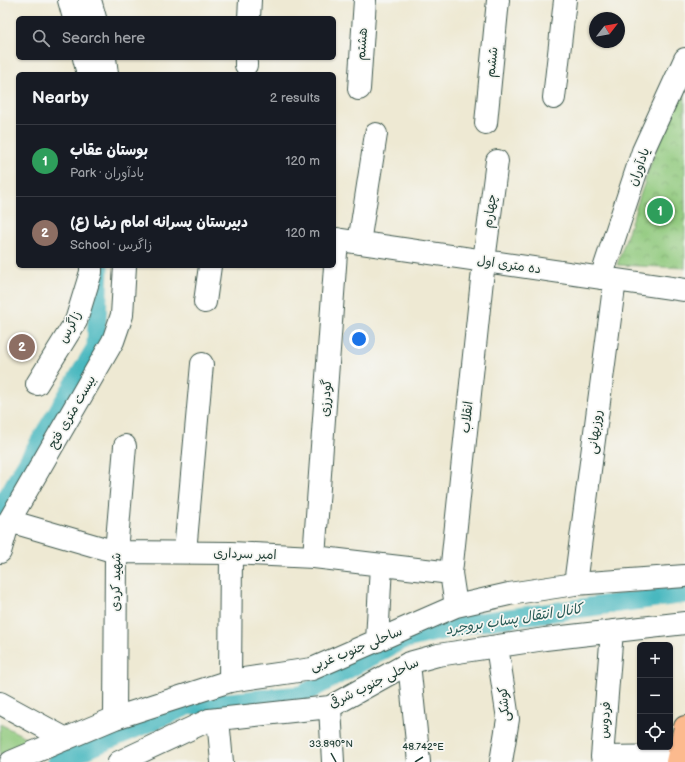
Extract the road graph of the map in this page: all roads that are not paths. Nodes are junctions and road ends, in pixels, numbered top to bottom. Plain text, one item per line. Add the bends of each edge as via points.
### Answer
1 (69, 0) edge
2 (90, 0) edge
3 (250, 0) edge
4 (365, 0) edge
5 (498, 0) edge
6 (565, 0) edge
7 (73, 16) edge
8 (94, 16) edge
9 (249, 16) edge
10 (685, 59) edge
11 (84, 60) edge
12 (105, 60) edge
13 (88, 72) edge
14 (107, 72) edge
15 (359, 88) dead end
16 (554, 98) dead end
17 (486, 123) dead end
18 (376, 134) dead end
19 (497, 161) dead end
20 (336, 239) edge
21 (359, 243) junction
22 (484, 261) junction
23 (91, 268) edge
24 (125, 268) edge
25 (210, 268) edge
26 (334, 268) edge
27 (608, 279) junction
28 (685, 290) edge
29 (205, 302) dead end
30 (202, 364) dead end
31 (37, 384) dead end
32 (126, 446) dead end
33 (9, 521) junction
34 (0, 552) edge
35 (116, 552) junction
36 (185, 552) junction
37 (231, 553) junction
38 (314, 557) junction
39 (381, 565) junction
40 (451, 573) junction
41 (685, 576) edge
42 (575, 584) junction
43 (456, 606) junction
44 (685, 623) edge
45 (612, 631) junction
46 (376, 641) junction
47 (497, 646) junction
48 (409, 663) junction
49 (230, 681) junction
50 (0, 703) edge
51 (330, 707) junction
52 (116, 718) junction
53 (218, 719) junction
54 (685, 727) edge
55 (66, 739) junction
56 (678, 759) edge
57 (11, 762) edge
58 (119, 762) edge
59 (222, 762) edge
60 (333, 762) edge
61 (419, 762) edge
62 (501, 762) edge

1 - 7 street
2 - 8 street
3 - 9 street
4 - 15 street, هشتم
5 - 17 street, ششم
6 - 16 street
10 - 27 street, یادآوران via 643,151
11 - 13 street
12 - 14 street
18 - 21 street
19 - 22 street, چهارم
20 - 21 street, ده متری اول
21 - 22 street, ده متری اول
22 - 27 street, ده متری اول
22 - 40 street, انقلاب
23 - 31 street, زاگرس via 76,321
24 - 33 street, بیست متری فتح via 122,315 113,341
25 - 29 street
26 - 38 street, گودرزی
27 - 28 street, ده متری اول
27 - 42 street, روزبهانی
30 - 36 street
32 - 35 street, شهید کردی
33 - 34 street, بیست متری فتح
33 - 35 street, امیر سرداری
35 - 36 street, امیر سرداری
35 - 52 street, شهید کردی
36 - 37 street, امیر سرداری
37 - 38 street, امیر سرداری
37 - 49 street
38 - 39 street, امیر سرداری
39 - 40 street, امیر سرداری
39 - 46 street
40 - 43 street
41 - 42 street, ساحلی جنوب غربی
42 - 43 street, ساحلی جنوب غربی
43 - 46 street, ساحلی جنوب غربی
44 - 45 street, ساحلی جنوب شرقی
45 - 47 street, ساحلی جنوب شرقی
45 - 56 street, فردوس via 602,757
46 - 49 street, ساحلی جنوب غربی via 312,669
47 - 48 street, ساحلی جنوب شرقی via 438,655
47 - 62 street, کوشکی via 508,719
48 - 51 street, ساحلی جنوب شرقی
48 - 61 street
49 - 52 street, ساحلی جنوب غربی
50 - 55 street
51 - 53 street, ساحلی جنوب شرقی
51 - 60 street
52 - 55 street, ساحلی جنوب غربی
53 - 58 street, ساحلی جنوب شرقی via 209,720
53 - 59 street
54 - 56 main road
55 - 57 street, ساحلی جنوب غربی

